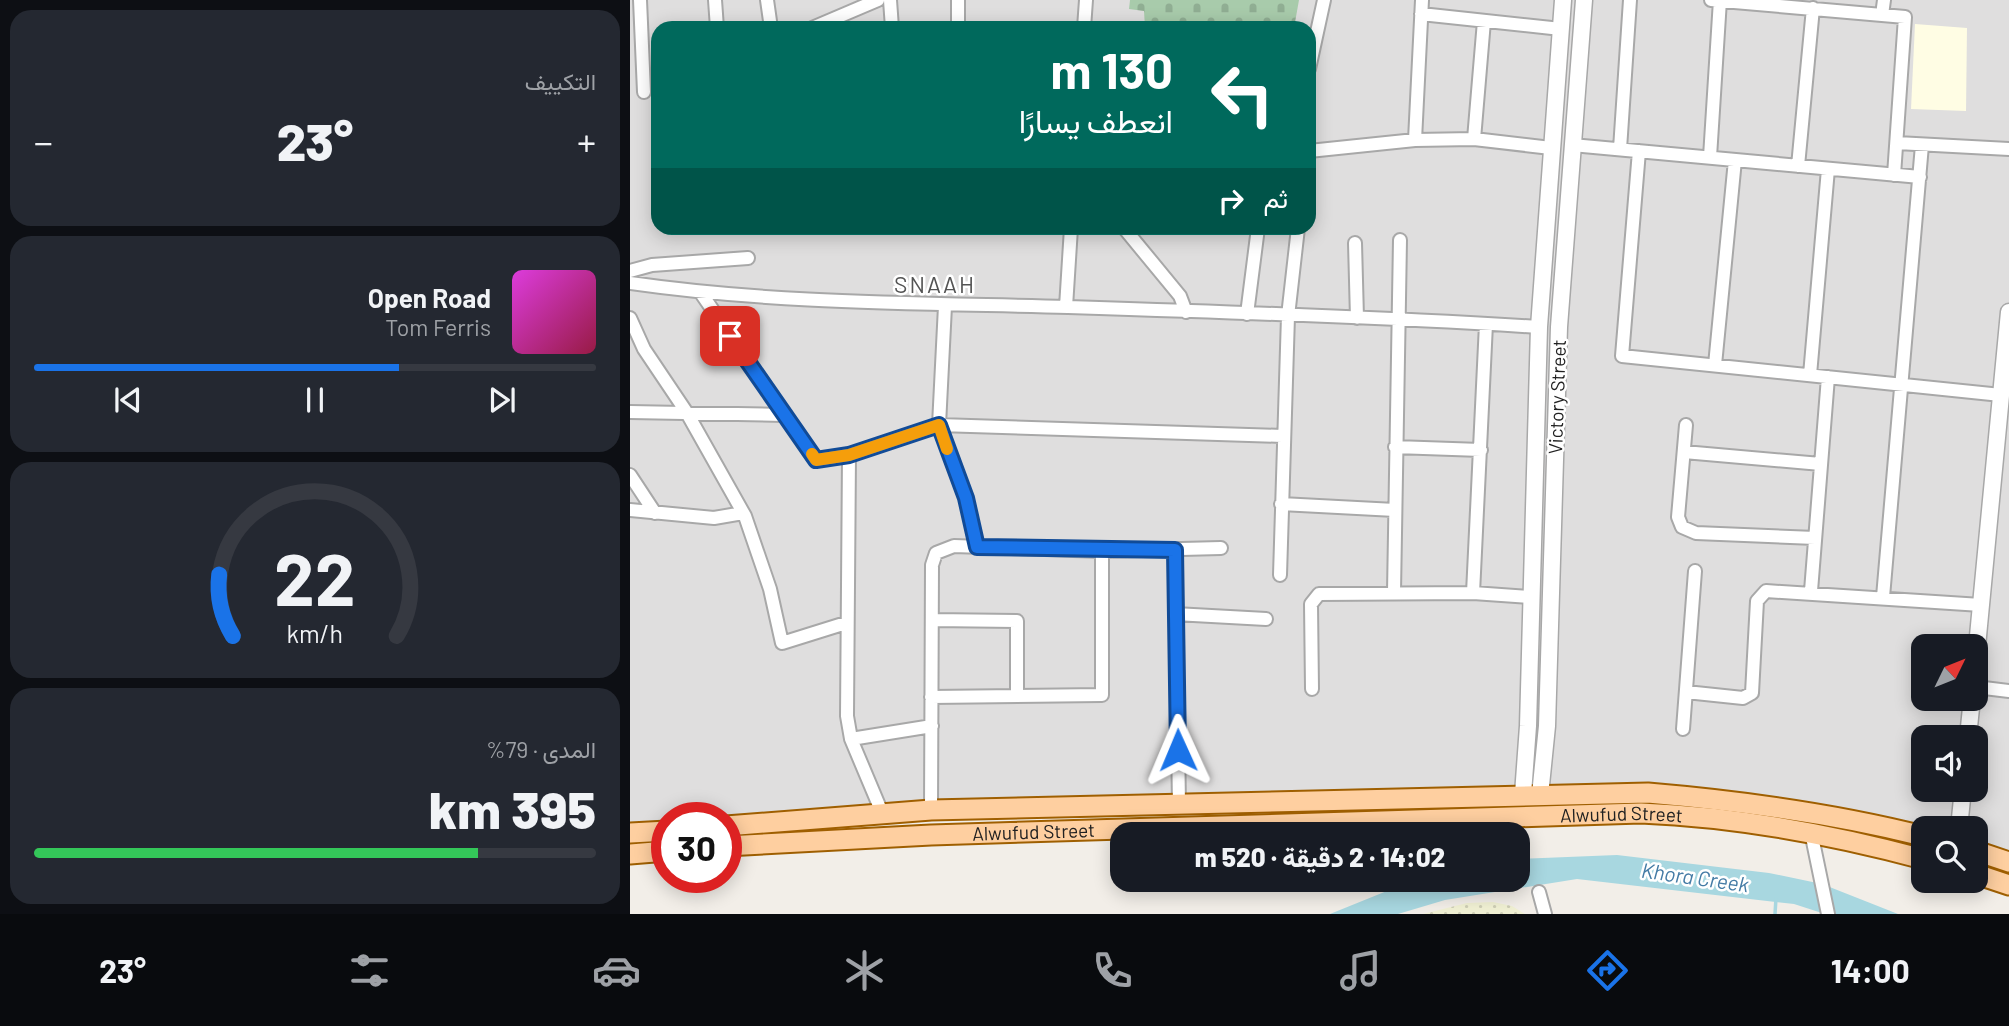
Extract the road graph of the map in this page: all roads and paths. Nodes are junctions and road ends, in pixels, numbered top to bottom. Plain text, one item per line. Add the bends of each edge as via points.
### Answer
1 (639, 0) edge
2 (715, 0) edge
3 (767, 0) edge
4 (878, 0) edge
5 (890, 0) edge
6 (958, 0) edge
7 (1086, 0) edge
8 (1324, 0) edge
9 (1422, 0) edge
10 (1563, 0) edge
11 (1584, 0) edge
12 (1630, 0) edge
13 (1711, 0) edge
14 (1720, 0) edge
15 (1884, 0) edge
16 (848, 6) edge
17 (1813, 8) junction
18 (1421, 14) junction
19 (1882, 15) junction
20 (1484, 20) junction
21 (716, 21) edge
22 (770, 21) edge
23 (823, 21) edge
24 (892, 21) edge
25 (958, 21) edge
26 (1084, 21) edge
27 (1561, 29) junction
28 (1316, 37) edge
29 (643, 92) dead end
30 (1474, 139) junction
31 (1415, 140) junction
32 (1896, 143) junction
33 (1572, 145) junction
34 (1922, 145) junction
35 (1551, 148) junction
36 (1620, 149) junction
37 (2009, 149) edge
38 (1316, 150) edge
39 (1639, 151) junction
40 (1710, 157) junction
41 (1735, 160) junction
42 (1798, 166) junction
43 (1828, 169) junction
44 (1894, 175) junction
45 (1920, 177) junction
46 (1071, 235) edge
47 (1132, 235) edge
48 (1257, 235) edge
49 (1297, 235) edge
50 (1401, 240) dead end
51 (1355, 243) dead end
52 (748, 258) dead end
53 (630, 271) edge
54 (630, 283) edge
55 (701, 293) junction
56 (945, 306) junction
57 (1066, 307) junction
58 (1186, 312) junction
59 (2009, 312) edge
60 (1247, 314) junction
61 (1288, 316) junction
62 (630, 318) edge
63 (1357, 318) junction
64 (1398, 320) junction
65 (1486, 324) junction
66 (1539, 327) junction
67 (1715, 365) junction
68 (1810, 375) junction
69 (1828, 377) junction
70 (1903, 385) junction
71 (2004, 389) edge
72 (630, 412) edge
73 (687, 413) junction
74 (784, 415) junction
75 (939, 425) junction
76 (1686, 425) dead end
77 (1282, 436) junction
78 (1395, 447) junction
79 (1481, 450) junction
80 (1684, 453) junction
81 (849, 455) junction
82 (1821, 464) junction
83 (630, 475) edge
84 (1281, 504) junction
85 (630, 510) edge
86 (1395, 510) junction
87 (655, 513) junction
88 (743, 513) junction
89 (1815, 538) junction
90 (977, 547) junction
91 (1221, 548) dead end
92 (1175, 550) junction
93 (1102, 551) junction
94 (1695, 571) dead end
95 (1280, 575) dead end
96 (1811, 591) junction
97 (1394, 592) junction
98 (1473, 593) junction
99 (1529, 597) junction
100 (1883, 597) junction
101 (1981, 605) junction
102 (1175, 614) junction
103 (1266, 619) dead end
104 (932, 620) junction
105 (846, 623) junction
106 (1978, 634) edge
107 (1988, 688) edge
108 (1312, 689) dead end
109 (2009, 691) edge
110 (1686, 692) junction
111 (1017, 696) junction
112 (931, 697) junction
113 (932, 726) junction
114 (1528, 726) junction
115 (1547, 726) junction
116 (1683, 729) dead end
117 (851, 739) junction
118 (1531, 794) junction
119 (1179, 804) junction
120 (931, 810) junction
121 (883, 815) junction
122 (742, 825) edge
123 (651, 832) edge
124 (1811, 832) junction
125 (1911, 833) edge
126 (630, 834) edge
127 (742, 845) edge
128 (651, 852) edge
129 (630, 854) edge
130 (1988, 855) edge
131 (1911, 856) edge
132 (2009, 862) edge
133 (1988, 878) edge
134 (2009, 885) edge
135 (1539, 892) dead end
136 (1545, 914) edge
137 (1828, 914) edge

1 - 29 street
2 - 21 street
3 - 22 street
4 - 16 street
5 - 24 street
6 - 25 street
7 - 26 street
8 - 28 street
9 - 18 street
10 - 27 street, Victory Street
11 - 33 street, Victory Street
12 - 36 street
13 - 14 street
14 - 17 street
14 - 40 street
15 - 19 street
16 - 23 street
17 - 19 street
17 - 42 street
18 - 20 street
18 - 31 street
19 - 32 street via 1905,17
20 - 27 street
20 - 30 street
27 - 35 street, Victory Street
30 - 31 street
30 - 35 street
31 - 38 street
32 - 34 street
32 - 44 street
33 - 36 street
33 - 115 street, Victory Street via 1559,327
34 - 37 street
34 - 45 street
35 - 66 street, Victory Street
36 - 39 street
39 - 40 street
39 - 67 street via 1622,356
40 - 41 street
41 - 42 street
41 - 67 street
42 - 43 street
43 - 44 street
43 - 68 street
44 - 45 street
45 - 70 street
46 - 57 street
47 - 58 street via 1180,296
48 - 60 street
49 - 61 street
50 - 64 street
51 - 63 street
52 - 53 street via 652,265
54 - 55 street
55 - 56 street
55 - 74 street
56 - 57 street
56 - 75 street
57 - 58 street
58 - 60 street
59 - 71 street
60 - 61 street
61 - 63 street
61 - 77 street
62 - 73 street via 644,349
63 - 64 street
64 - 65 street
64 - 78 street
65 - 66 street
65 - 79 street
66 - 99 street, Victory Street
67 - 68 street
68 - 69 street
69 - 70 street
69 - 82 street
70 - 71 street
70 - 100 street
71 - 101 street
72 - 73 street
73 - 74 street
73 - 88 street
74 - 81 street via 816,460
75 - 77 street
75 - 81 street
75 - 90 street via 966,498
76 - 80 street
77 - 84 street
78 - 79 street
78 - 86 street
79 - 98 street
80 - 82 street
80 - 89 street via 1678,517 1686,530
81 - 105 street
82 - 89 street
83 - 87 street
84 - 86 street
84 - 95 street
85 - 87 street
86 - 97 street
87 - 88 street via 714,518
88 - 105 street via 770,589 782,643
89 - 96 street
90 - 93 street
90 - 104 street via 947,546 936,553
91 - 92 street
92 - 93 street
92 - 102 street
93 - 111 street via 1102,695
94 - 110 street
96 - 100 street
96 - 110 street via 1769,590 1758,598 1754,686 1749,695
97 - 98 street
97 - 108 street via 1323,592 1315,596 1311,608
98 - 99 street
99 - 114 street, Victory Street
100 - 101 street
101 - 106 street
102 - 103 street
102 - 119 street
104 - 111 street via 1017,621
104 - 112 street
105 - 117 street
107 - 109 street
110 - 116 street
111 - 112 street
112 - 113 street
113 - 117 street
113 - 120 street
114 - 115 street
114 - 118 street, Victory Street
115 - 118 street, Victory Street
117 - 121 street
118 - 119 main road, Alwufud Street
118 - 125 main road, Alwufud Street via 1648,793 1740,801 1823,813
119 - 120 main road, Alwufud Street
120 - 121 main road, Alwufud Street
121 - 122 main road, Alwufud Street
123 - 126 main road
124 - 127 main road, Alwufud Street via 1693,815 1588,814
124 - 131 main road, Alwufud Street
124 - 137 street
128 - 129 main road
130 - 132 main road
133 - 134 main road
135 - 136 street

